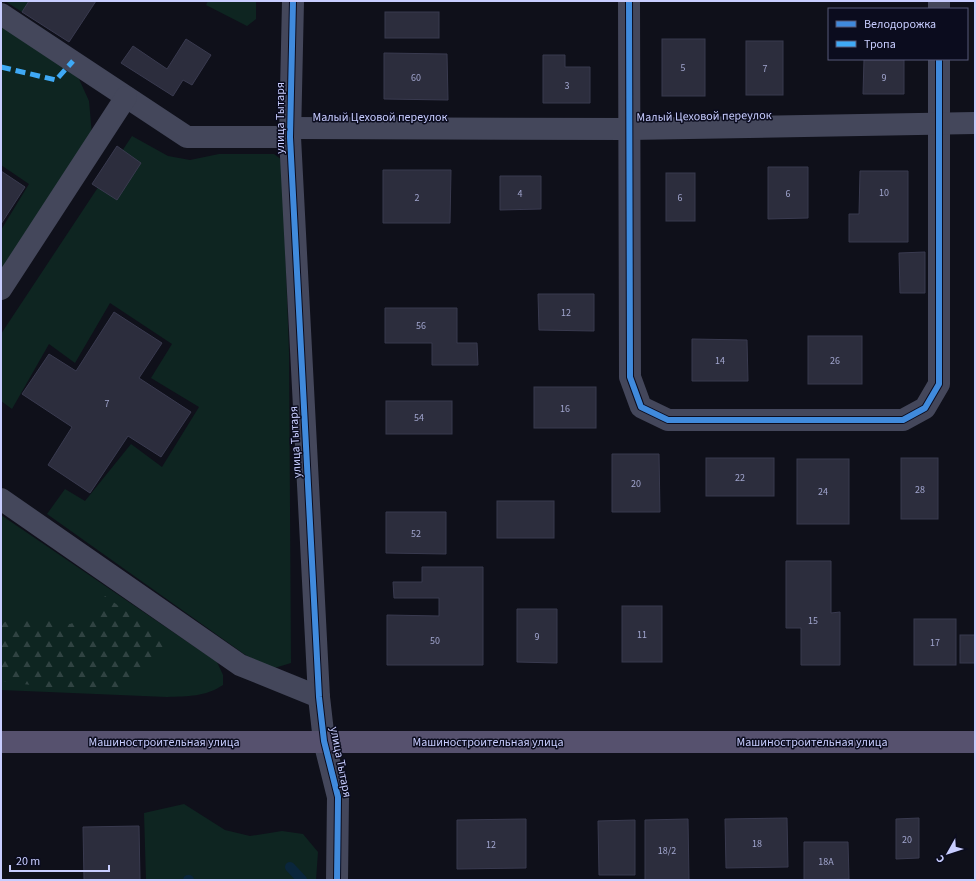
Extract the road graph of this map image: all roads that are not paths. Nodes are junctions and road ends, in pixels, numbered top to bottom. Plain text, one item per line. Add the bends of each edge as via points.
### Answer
1 (293, 1) edge
2 (629, 1) edge
3 (1, 14) edge
4 (939, 60) edge
5 (126, 97) junction
6 (939, 123) junction
7 (975, 123) edge
8 (630, 129) junction
9 (290, 132) junction
10 (1, 289) edge
11 (1, 499) edge
12 (319, 697) junction
13 (324, 741) junction
14 (1, 742) edge
15 (975, 742) edge
16 (337, 880) edge

1 - 9 street, улица Тытаря
2 - 8 street
3 - 5 street, Малый Цеховой переулок
4 - 6 street
5 - 9 street, Малый Цеховой переулок via 187,137
5 - 10 street
6 - 7 street, Малый Цеховой переулок
6 - 8 street, Малый Цеховой переулок
6 - 8 street via 939,384 925,408 903,420 668,420 641,408 630,377
8 - 9 street, Малый Цеховой переулок
9 - 12 street, улица Тытаря
11 - 12 street via 240,665
12 - 13 street, улица Тытаря
13 - 14 main road, Машиностроительная улица
13 - 15 main road, Машиностроительная улица
13 - 16 street, улица Тытаря via 338,797

